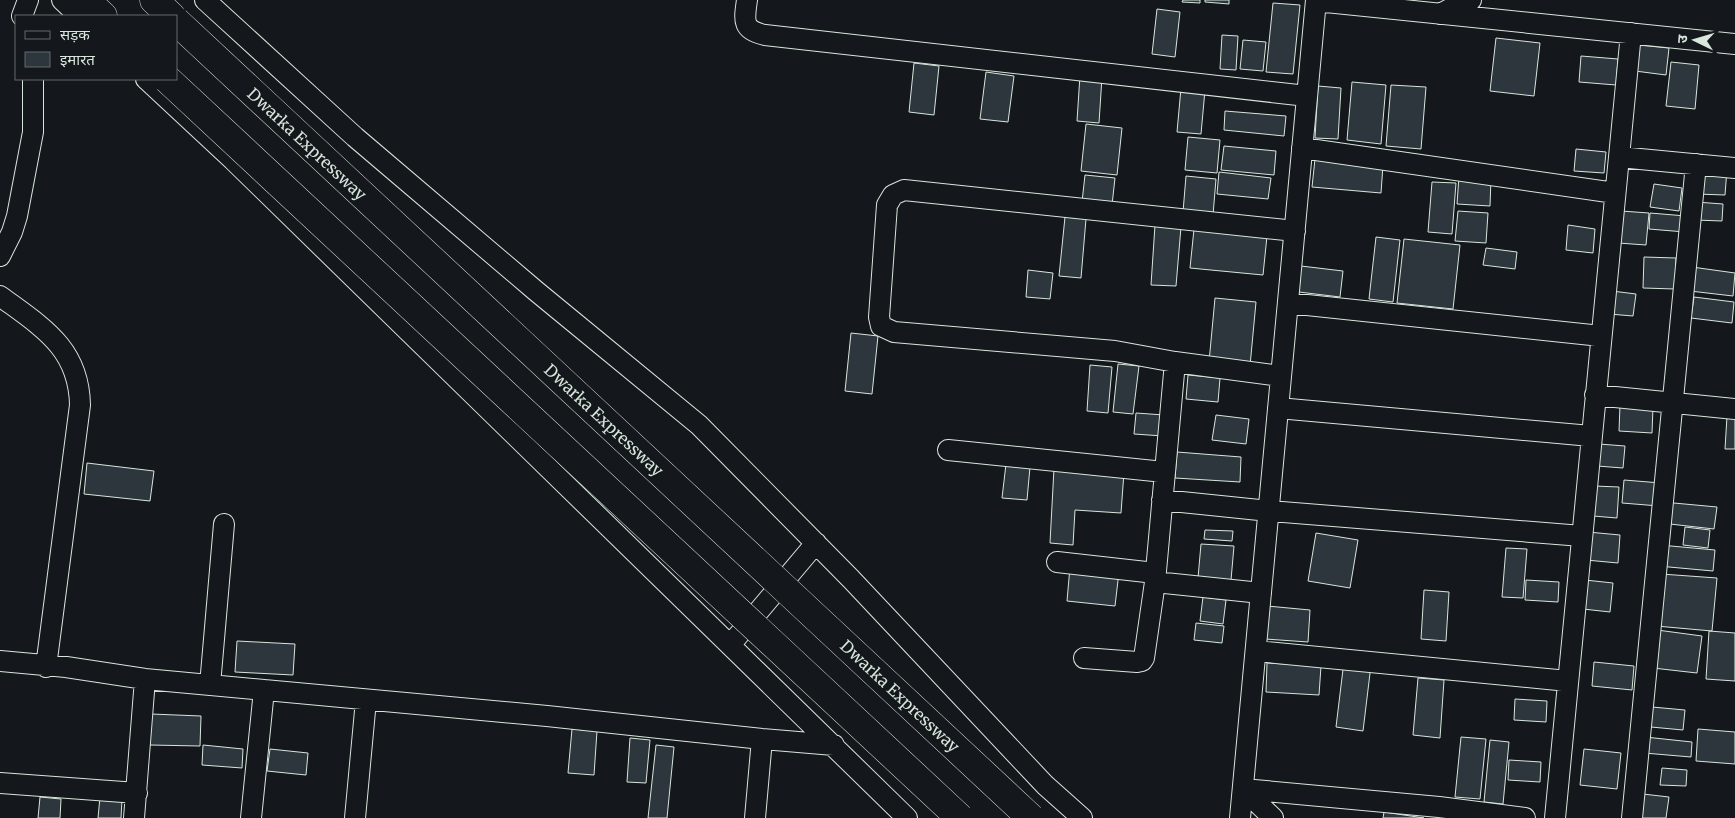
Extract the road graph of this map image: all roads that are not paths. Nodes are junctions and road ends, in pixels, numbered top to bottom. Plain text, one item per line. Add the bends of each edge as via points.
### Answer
1 (28, 0) edge
2 (62, 0) edge
3 (86, 0) edge
4 (154, 0) edge
5 (205, 0) edge
6 (747, 0) edge
7 (1467, 0) edge
8 (1471, 0) edge
9 (1316, 1) edge
10 (1440, 14) junction
11 (22, 15) edge
12 (78, 15) edge
13 (102, 15) edge
14 (170, 15) edge
15 (178, 23) edge
16 (1631, 33) junction
17 (1735, 44) edge
18 (33, 80) edge
19 (147, 80) edge
20 (168, 80) edge
21 (1307, 96) junction
22 (1302, 148) junction
23 (1619, 156) junction
24 (1696, 164) junction
25 (1735, 168) edge
26 (1615, 193) junction
27 (1295, 231) junction
28 (0, 256) edge
29 (0, 296) edge
30 (1288, 303) junction
31 (1602, 336) junction
32 (1174, 362) junction
33 (1281, 376) junction
34 (1595, 395) junction
35 (1672, 403) junction
36 (1278, 408) junction
37 (1735, 410) edge
38 (1592, 436) junction
39 (948, 450) dead end
40 (1164, 472) junction
41 (1162, 500) junction
42 (1269, 511) junction
43 (224, 524) dead end
44 (1582, 536) junction
45 (816, 543) junction
46 (1057, 562) dead end
47 (1155, 578) junction
48 (1261, 593) junction
49 (731, 644) junction
50 (1256, 651) junction
51 (1084, 658) dead end
52 (0, 661) edge
53 (46, 667) junction
54 (145, 679) junction
55 (1568, 681) junction
56 (210, 685) junction
57 (264, 690) junction
58 (366, 700) junction
59 (762, 739) junction
60 (834, 745) junction
61 (0, 783) edge
62 (1243, 789) junction
63 (137, 793) junction
64 (1438, 812) edge
65 (134, 818) edge
66 (251, 818) edge
67 (355, 818) edge
68 (755, 818) edge
69 (907, 818) edge
70 (960, 818) edge
71 (1032, 818) edge
72 (1082, 818) edge
73 (1240, 818) edge
74 (1273, 818) edge
75 (1525, 818) edge
76 (1554, 818) edge
77 (1632, 818) edge

1 - 11 street
2 - 12 street
3 - 13 highway
4 - 14 highway
5 - 45 street via 363,143 699,425
6 - 21 street via 747,26 751,31 765,35
7 - 8 street
7 - 10 street
9 - 10 street
9 - 21 street
10 - 16 street
15 - 71 highway, Dwarka Expressway, bridge
16 - 17 street
16 - 23 street
18 - 28 street via 33,132 17,216
19 - 49 street
20 - 70 highway, bridge
21 - 22 street
22 - 26 street
22 - 27 street
23 - 24 street
23 - 26 street
24 - 25 street
24 - 35 street
26 - 31 street
27 - 30 street
27 - 32 street via 904,190 889,200 879,317 885,329 1115,351
29 - 53 street via 60,345 75,371 80,392
30 - 31 street
30 - 33 street
31 - 34 street
32 - 33 street
32 - 40 street
33 - 36 street
34 - 35 street
34 - 38 street
35 - 37 street
35 - 77 street
36 - 38 street
36 - 42 street
38 - 44 street
39 - 40 street
40 - 41 street
41 - 42 street
41 - 47 street
42 - 44 street
42 - 48 street
43 - 56 street
44 - 55 street
45 - 49 street
45 - 72 street via 1045,785
46 - 47 street
47 - 48 street
47 - 51 street via 1143,660
48 - 50 street
49 - 60 street
50 - 55 street
50 - 62 street
52 - 53 street
53 - 54 street
54 - 56 street
54 - 63 street
55 - 76 street
56 - 57 street
57 - 58 street
57 - 66 street
58 - 59 street
58 - 67 street
59 - 60 street
59 - 68 street
60 - 69 street
61 - 63 street
62 - 64 street
62 - 73 street
62 - 74 street
63 - 65 street
64 - 75 street

